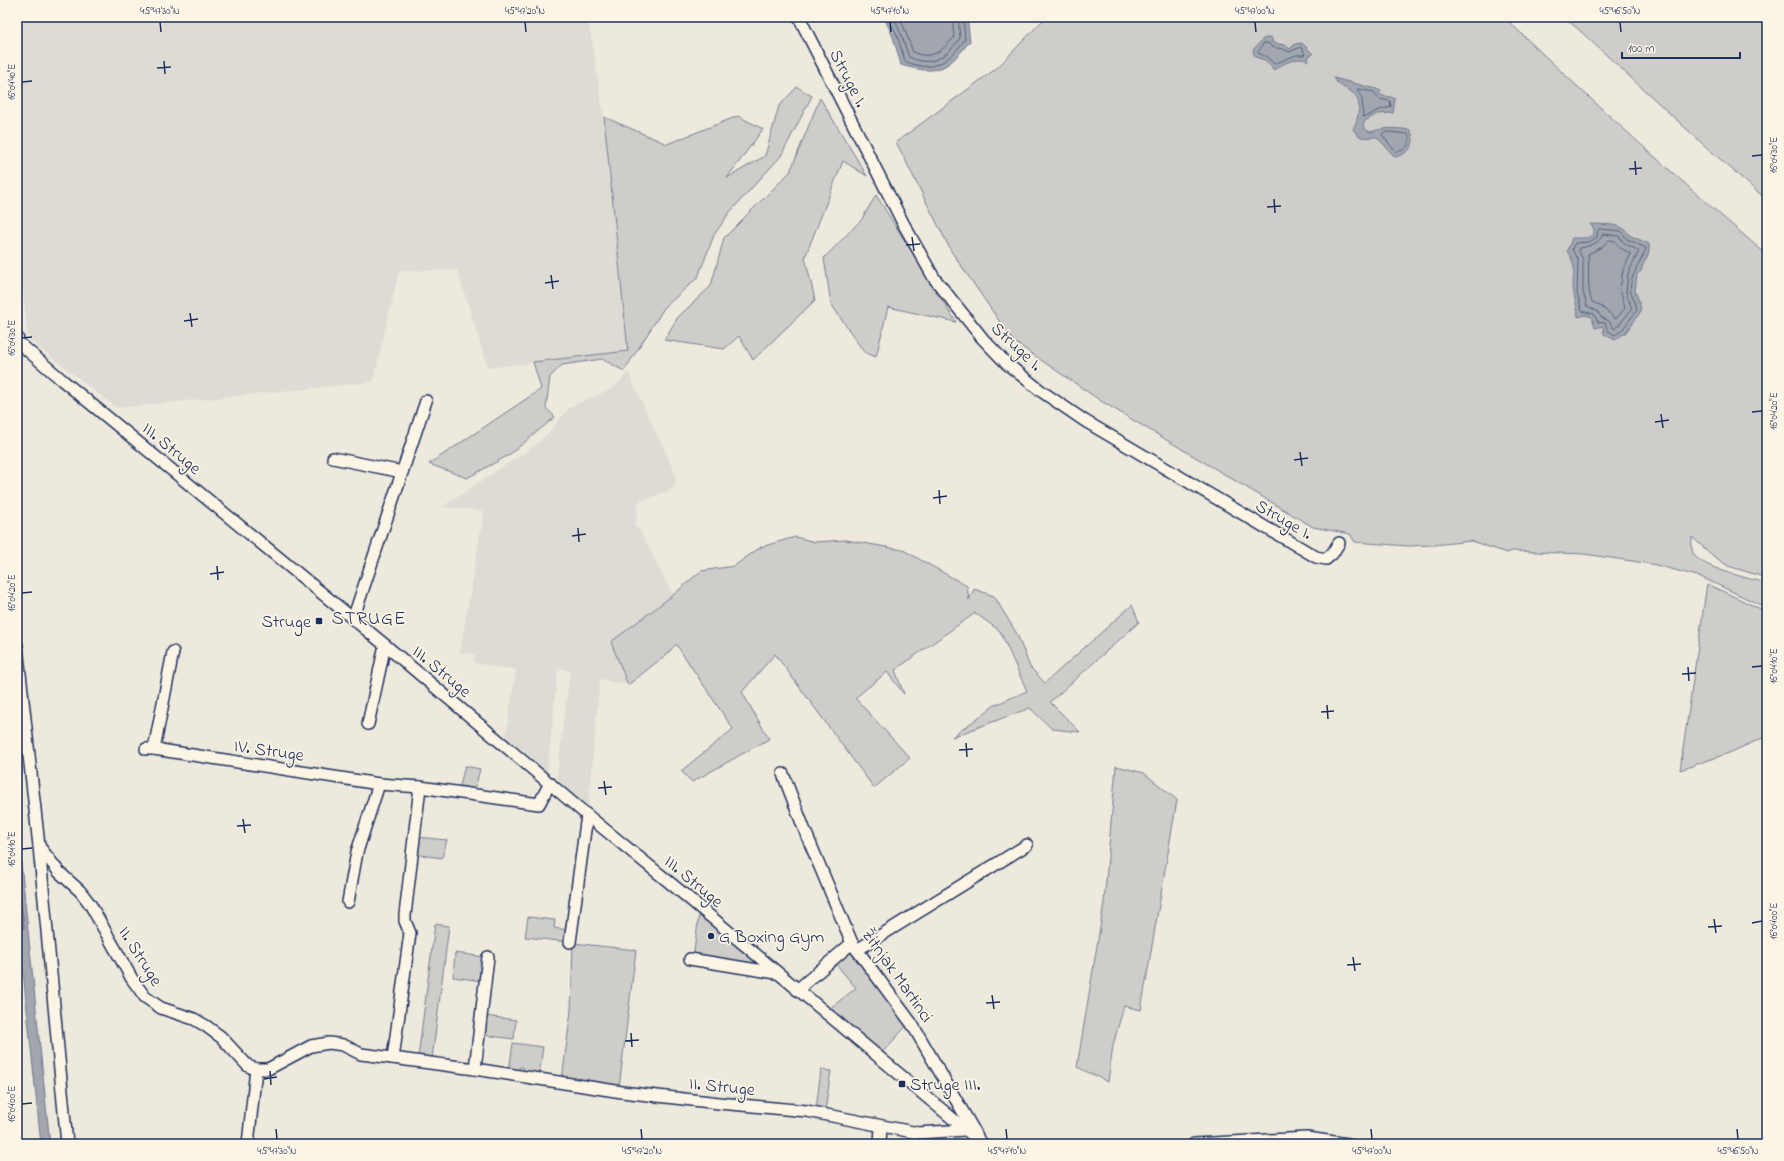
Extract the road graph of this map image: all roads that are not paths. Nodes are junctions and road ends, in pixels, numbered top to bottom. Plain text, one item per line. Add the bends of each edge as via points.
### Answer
1 (799, 17) edge
2 (17, 337) edge
3 (426, 401) dead end
4 (333, 458) dead end
5 (402, 472) junction
6 (1340, 543) dead end
7 (354, 620) junction
8 (385, 645) junction
9 (17, 646) edge
10 (173, 652) dead end
11 (368, 724) dead end
12 (783, 774) dead end
13 (550, 783) junction
14 (379, 784) junction
15 (420, 787) junction
16 (587, 815) junction
17 (39, 846) junction
18 (1027, 846) dead end
19 (59, 872) junction
20 (42, 885) junction
21 (348, 902) dead end
22 (570, 942) dead end
23 (855, 946) junction
24 (488, 957) dead end
25 (690, 959) dead end
26 (777, 973) junction
27 (797, 990) junction
28 (393, 1058) junction
29 (475, 1069) junction
30 (256, 1070) junction
31 (881, 1127) junction
32 (965, 1130) junction
33 (67, 1144) edge
34 (248, 1144) edge
35 (880, 1144) edge
36 (982, 1144) edge
37 (1194, 1144) edge
38 (1348, 1144) edge

1 - 6 street, Struge I. via 903,223 934,278 978,334 1006,363 1085,421 1316,558 1326,559
2 - 7 street, III. Struge via 19,343 62,380
3 - 5 street
4 - 5 street
5 - 7 street
7 - 8 street, III. Struge
8 - 11 street, III. Struge
8 - 13 street, III. Struge
9 - 17 street
10 - 14 street, IV. Struge via 150,749
12 - 23 street, Žitnjak Martinci
13 - 15 street, IV. Struge via 540,804
13 - 16 street, III. Struge
14 - 15 street, IV. Struge
14 - 21 street via 357,852
15 - 28 street via 405,921 410,933
16 - 22 street
16 - 26 street, III. Struge
17 - 19 street, II. Struge
17 - 20 street
18 - 23 street
19 - 20 street
19 - 30 street, II. Struge via 90,904 132,979 145,997 161,1008 194,1019 206,1026 221,1037 248,1066
20 - 33 street
23 - 27 street
23 - 36 street, Žitnjak Martinci via 912,1024
24 - 29 street
25 - 26 street
26 - 27 street, III. Struge
27 - 32 street, III. Struge
28 - 29 street, II. Struge
28 - 30 street, II. Struge via 361,1054 335,1043 321,1043 268,1069
29 - 31 street, II. Struge via 622,1092 806,1110
30 - 34 street
31 - 32 street, II. Struge via 918,1133
31 - 35 street
32 - 36 street, III. Struge
37 - 38 street via 1307,1138

